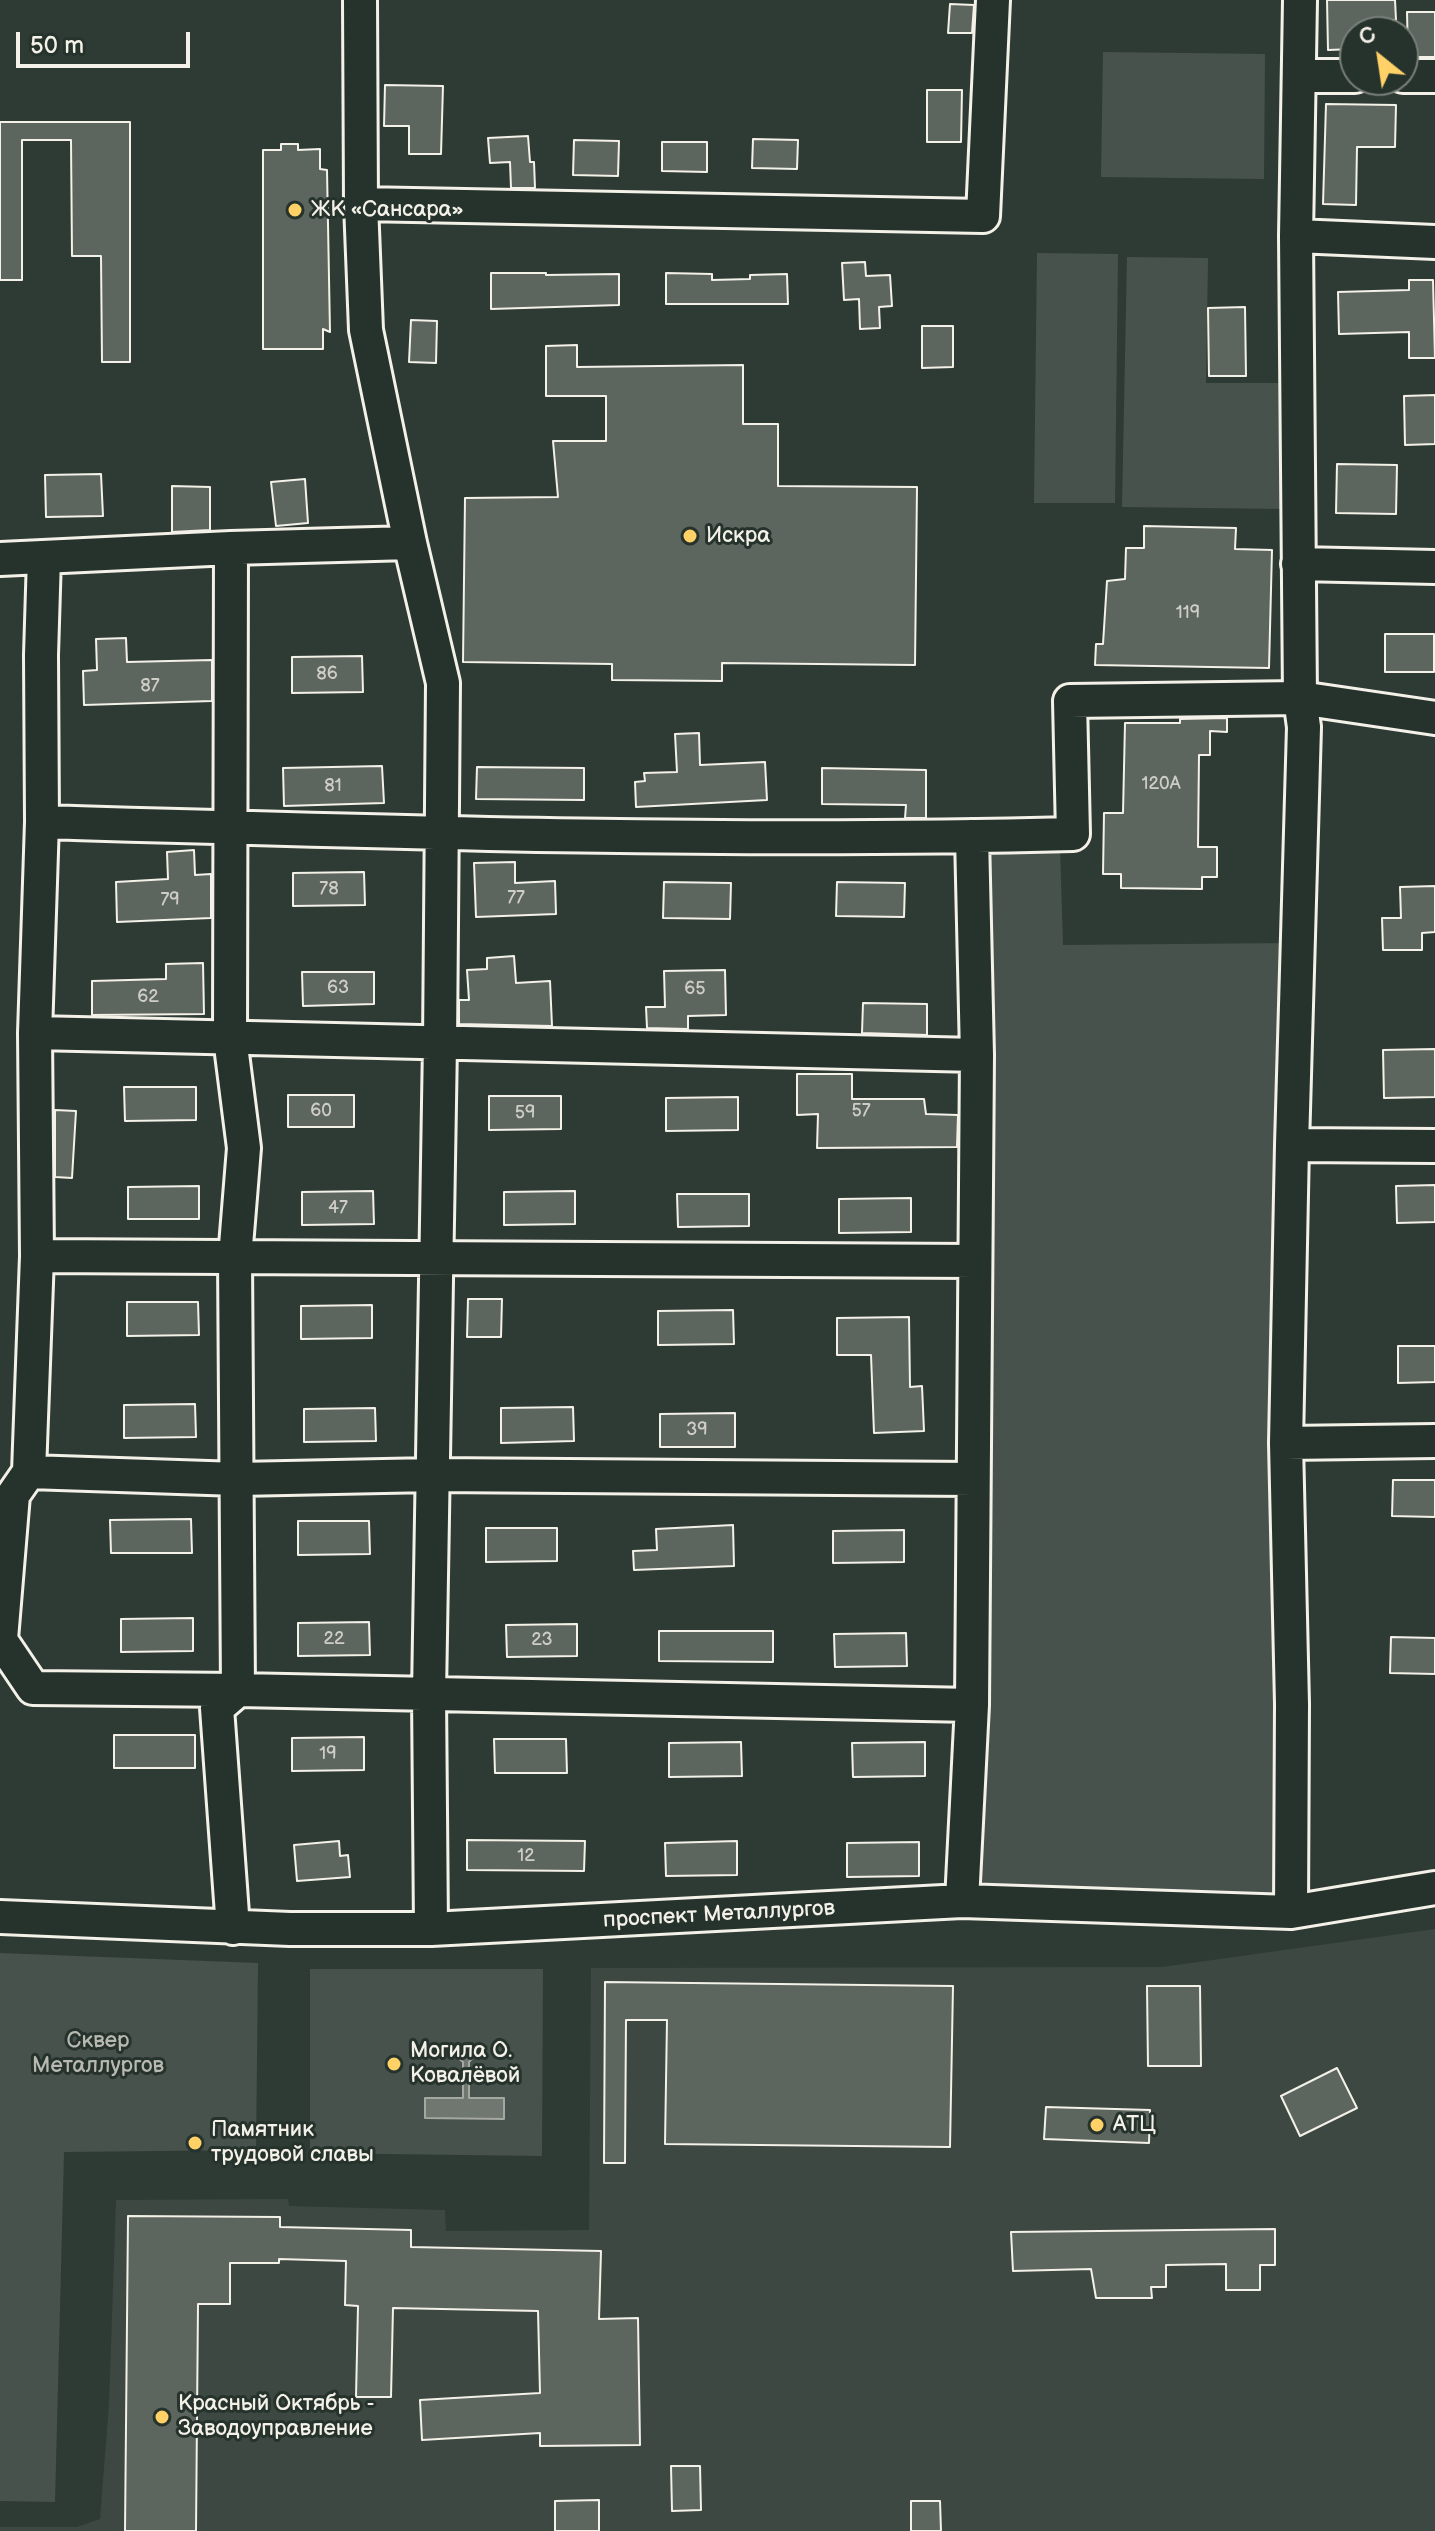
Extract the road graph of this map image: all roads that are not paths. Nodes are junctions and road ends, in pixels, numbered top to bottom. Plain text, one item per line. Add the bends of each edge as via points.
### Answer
1 (360, 0) edge
2 (993, 0) edge
3 (1300, 0) edge
4 (1299, 76) junction
5 (1339, 76) edge
6 (361, 204) junction
7 (1296, 236) junction
8 (1435, 242) edge
9 (410, 543) junction
10 (231, 548) junction
11 (44, 557) junction
12 (0, 559) edge
13 (1298, 564) junction
14 (1435, 567) edge
15 (1300, 698) junction
16 (1435, 718) edge
17 (42, 822) junction
18 (230, 827) junction
19 (441, 834) junction
20 (972, 836) junction
21 (35, 1033) junction
22 (230, 1038) junction
23 (440, 1044) junction
24 (977, 1055) junction
25 (1292, 1145) junction
26 (1435, 1146) edge
27 (37, 1256) junction
28 (235, 1258) junction
29 (436, 1259) junction
30 (975, 1261) junction
31 (1435, 1441) edge
32 (1286, 1443) junction
33 (29, 1472) junction
34 (432, 1475) junction
35 (238, 1479) junction
36 (973, 1479) junction
37 (0, 1639) edge
38 (238, 1690) junction
39 (429, 1694) junction
40 (972, 1705) junction
41 (1435, 1888) edge
42 (962, 1901) junction
43 (1291, 1912) junction
44 (0, 1917) edge
45 (233, 1928) junction
46 (431, 1929) junction

1 - 6 street
2 - 6 street via 983,216
3 - 4 street
4 - 5 street
4 - 7 street
6 - 9 street via 366,330
7 - 8 street
7 - 13 street
9 - 10 street
9 - 19 street via 443,683
10 - 11 street
10 - 18 street
11 - 12 street
11 - 17 street
13 - 14 street
13 - 15 street
15 - 16 street
15 - 20 street via 1070,701 1073,834
15 - 25 street via 1304,727
17 - 18 street
17 - 21 street
18 - 19 street
18 - 22 street
19 - 20 street
19 - 23 street
20 - 24 street
21 - 22 street
21 - 27 street
22 - 23 street
22 - 28 street via 244,1148
23 - 24 street
23 - 29 street
24 - 30 street
25 - 26 street
25 - 32 street
27 - 28 street
27 - 33 street
28 - 29 street
28 - 35 street
29 - 30 street
29 - 34 street
30 - 36 street
31 - 32 street
32 - 43 street
33 - 35 street
33 - 37 street via 13,1495
34 - 35 street
34 - 36 street
34 - 39 street
35 - 38 street
36 - 40 street
37 - 38 street via 33,1688
38 - 39 street
38 - 45 street via 217,1708
39 - 40 street
39 - 46 street
40 - 42 street
41 - 43 street, проспект Металлургов
42 - 43 street, проспект Металлургов
42 - 46 street, проспект Металлургов
44 - 45 street, проспект Металлургов
45 - 46 street, проспект Металлургов

